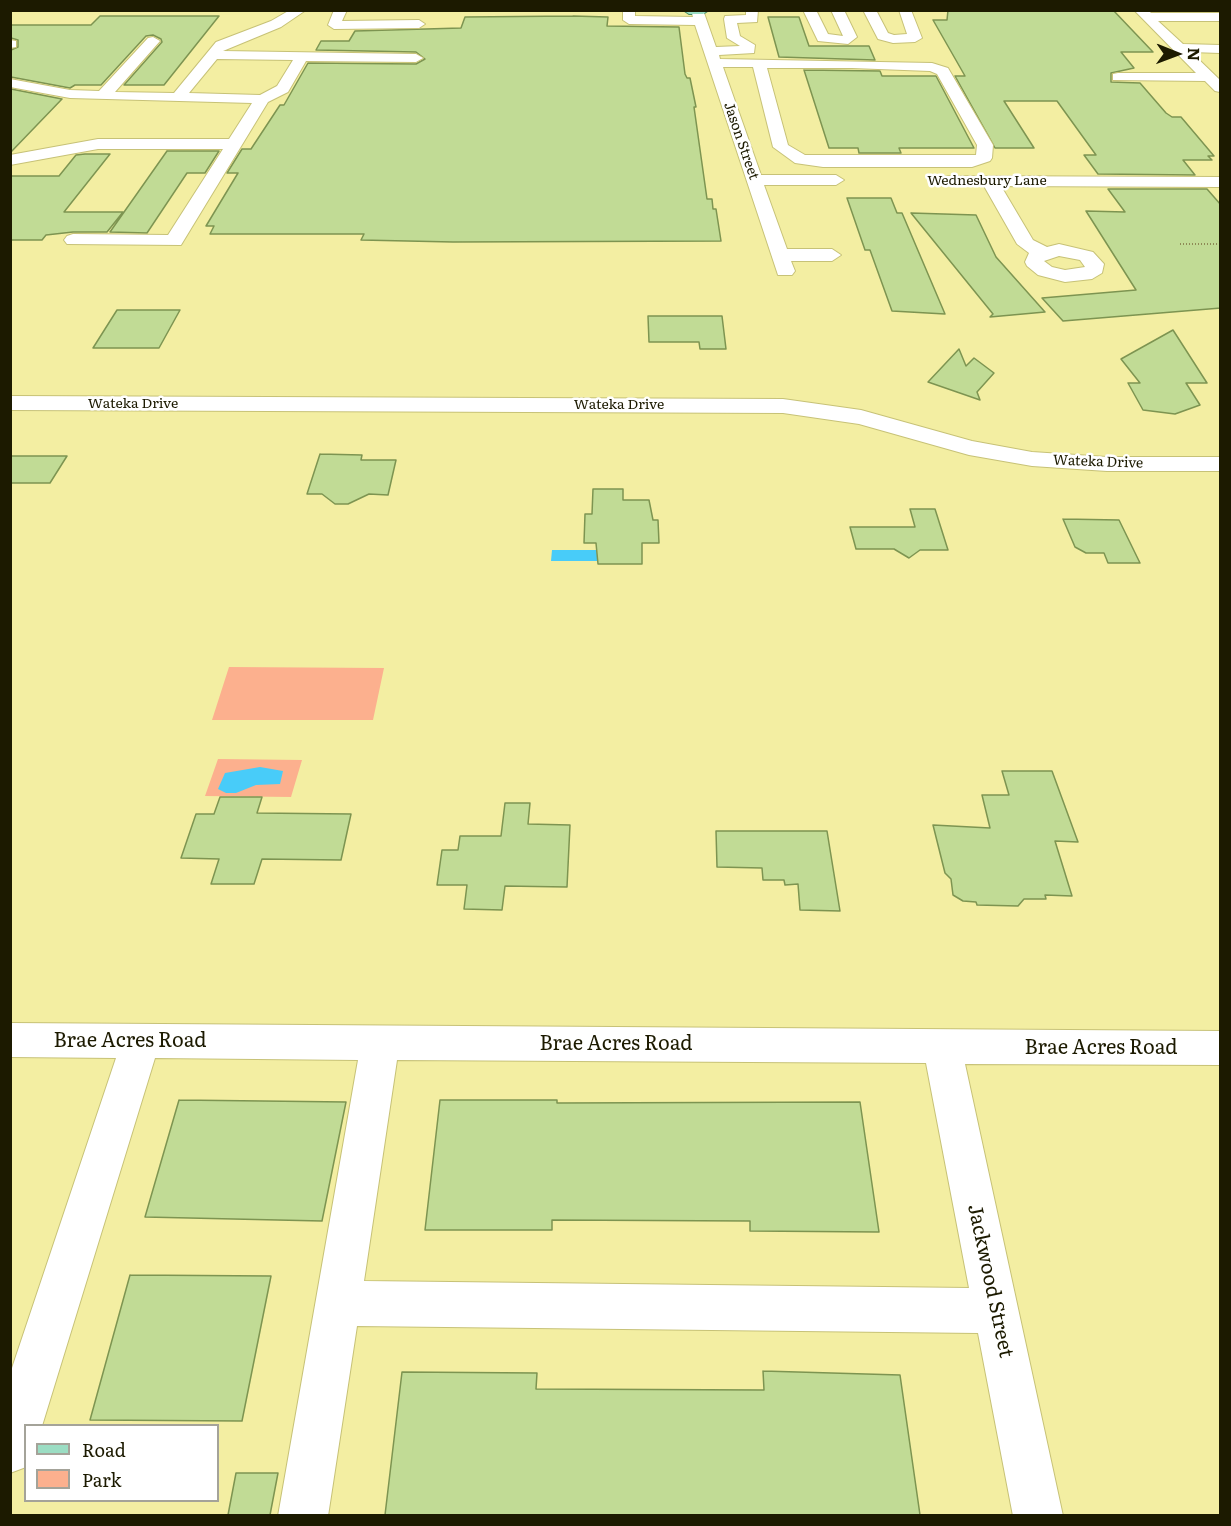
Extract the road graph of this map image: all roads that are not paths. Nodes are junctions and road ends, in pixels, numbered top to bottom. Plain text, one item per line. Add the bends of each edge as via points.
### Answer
1 (302, 10) edge
2 (341, 10) edge
3 (395, 10) edge
4 (629, 10) edge
5 (752, 10) edge
6 (809, 10) edge
7 (837, 10) edge
8 (697, 13) edge
9 (1144, 14) edge
10 (1221, 17) edge
11 (419, 24) dead end
12 (405, 25) junction
13 (153, 41) dead end
14 (1180, 48) junction
15 (1221, 49) edge
16 (212, 55) junction
17 (234, 56) junction
18 (713, 57) junction
19 (301, 58) junction
20 (416, 58) dead end
21 (759, 64) junction
22 (1118, 77) dead end
23 (1210, 77) junction
24 (17, 84) edge
25 (1221, 88) edge
26 (10, 96) edge
27 (103, 96) junction
28 (178, 97) junction
29 (204, 97) junction
30 (262, 99) junction
31 (234, 144) junction
32 (10, 160) edge
33 (754, 180) junction
34 (848, 180) dead end
35 (930, 181) dead end
36 (989, 181) junction
37 (1221, 182) edge
38 (73, 240) dead end
39 (1042, 252) dead end
40 (832, 255) dead end
41 (10, 404) edge
42 (1221, 464) edge
43 (10, 1040) edge
44 (141, 1041) junction
45 (380, 1042) junction
46 (942, 1047) junction
47 (1221, 1048) edge
48 (338, 1303) junction
49 (996, 1311) junction
50 (10, 1449) edge
51 (303, 1515) edge
52 (1038, 1515) edge

1 - 16 street via 221,45
1 - 17 street via 308,15 299,26 242,47
2 - 12 street via 329,26
3 - 12 street via 393,16 408,16
4 - 8 street via 629,20
5 - 18 street via 752,19 730,19 735,38 748,45 749,50
6 - 7 street via 823,38 848,40
8 - 18 street, Jason Street
9 - 10 street
9 - 14 street
11 - 12 street
13 - 27 street
14 - 15 street
14 - 23 street
16 - 17 street
16 - 28 street
17 - 19 street
17 - 29 street
18 - 21 street
18 - 33 street, Jason Street
19 - 20 street
19 - 30 street via 283,89
21 - 21 street via 933,67 944,71 985,145 984,158 972,162 801,159 782,147
22 - 23 street
23 - 25 street
24 - 26 street
24 - 27 street
27 - 28 street
28 - 29 street
29 - 30 street
30 - 31 street
31 - 32 street via 98,144
31 - 38 street via 174,240
33 - 34 street
33 - 40 street, Jason Street via 782,263
35 - 36 street, Wednesbury Lane
36 - 37 street, Wednesbury Lane
36 - 39 street via 1026,244
41 - 42 street, Wateka Drive via 783,406 861,417 969,448 1032,459 1107,464
43 - 44 street, Brae Acres Road
44 - 45 street, Brae Acres Road
44 - 50 street
45 - 46 street, Brae Acres Road
45 - 48 street
46 - 47 street, Brae Acres Road
46 - 49 street, Jackwood Street
48 - 49 street
48 - 51 street
49 - 52 street, Jackwood Street

